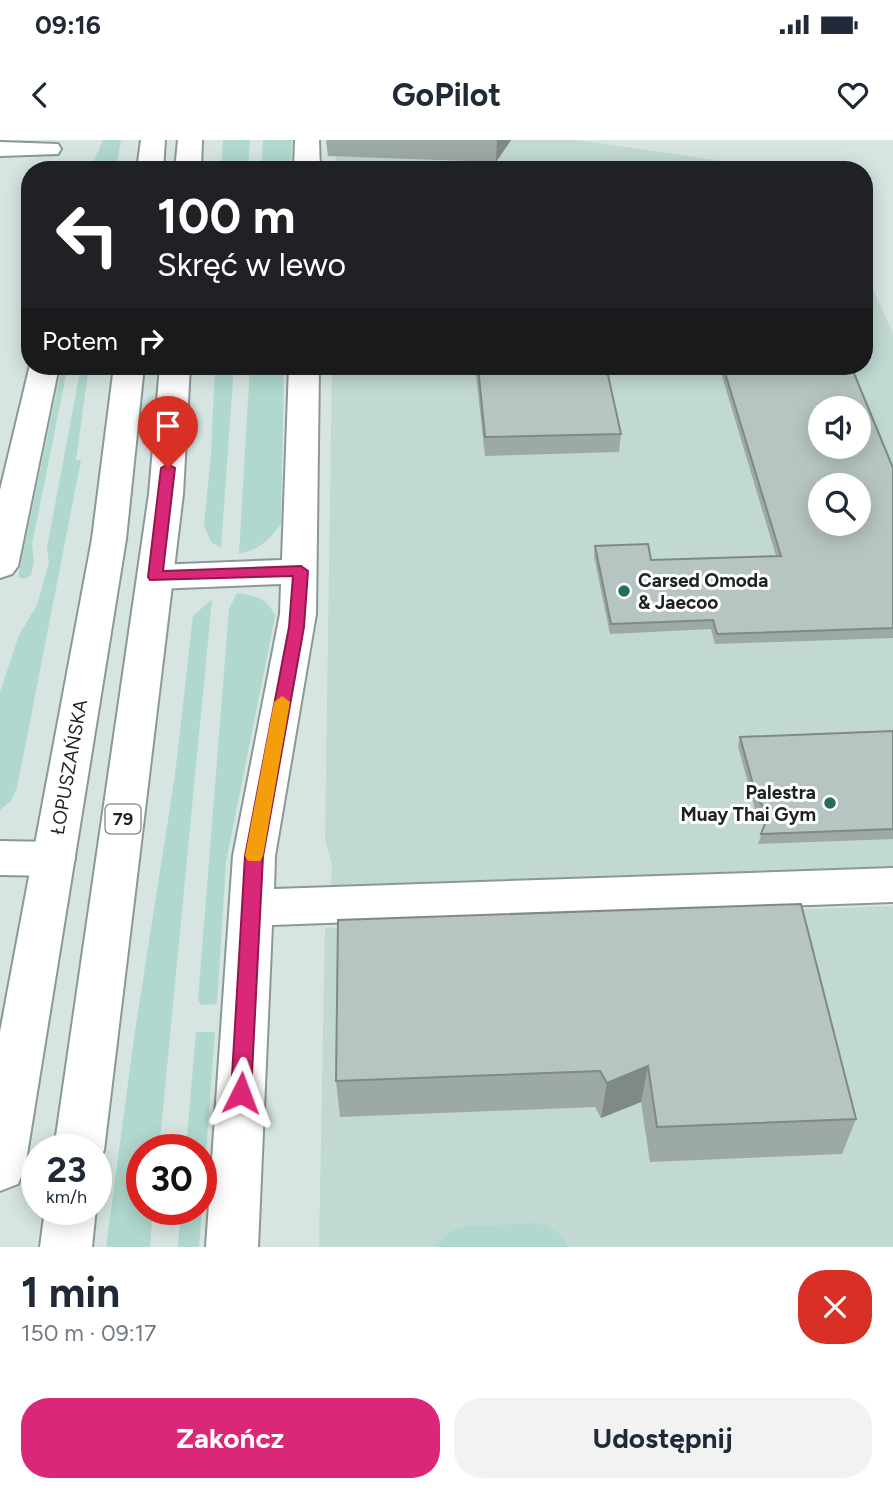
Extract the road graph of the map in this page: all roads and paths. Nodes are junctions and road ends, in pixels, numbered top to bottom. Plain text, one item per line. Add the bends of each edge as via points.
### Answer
1 (153, 140) edge
2 (190, 140) edge
3 (307, 140) edge
4 (0, 149) edge
5 (49, 153) edge
6 (151, 161) edge
7 (189, 161) edge
8 (307, 161) edge
9 (42, 375) edge
10 (128, 375) edge
11 (174, 375) edge
12 (304, 375) edge
13 (0, 566) edge
14 (301, 571) junction
15 (155, 577) junction
16 (0, 858) edge
17 (54, 859) junction
18 (893, 886) edge
19 (251, 908) junction
20 (81, 1134) edge
21 (0, 1167) edge
22 (69, 1225) edge
23 (66, 1247) edge
24 (232, 1247) edge

1 - 6 main road
2 - 7 main road
3 - 8 main road
4 - 5 main road
9 - 13 main road
10 - 17 main road, ŁOPUSZAŃSKA via 108,539
11 - 15 main road, 79
12 - 14 main road
14 - 15 main road
14 - 19 main road via 296,627 254,856
15 - 20 main road, 79
16 - 17 main road
17 - 21 main road, ŁOPUSZAŃSKA
18 - 19 main road
19 - 24 main road
22 - 23 main road

